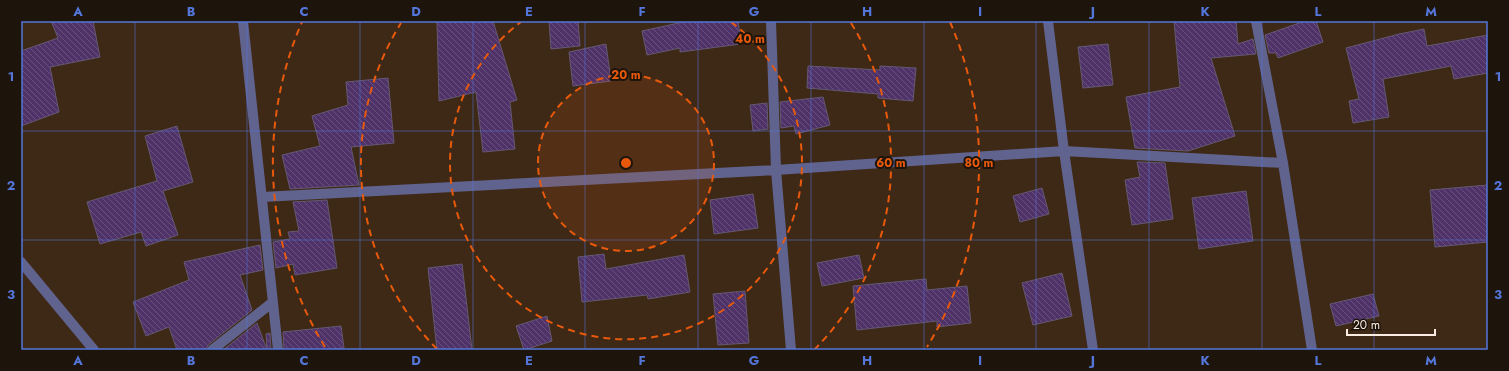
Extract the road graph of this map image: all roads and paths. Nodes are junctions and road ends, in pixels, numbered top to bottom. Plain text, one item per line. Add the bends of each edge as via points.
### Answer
1 (243, 21) edge
2 (771, 21) edge
3 (1048, 21) edge
4 (1256, 21) edge
5 (1064, 151) junction
6 (1283, 163) junction
7 (776, 170) junction
8 (262, 198) junction
9 (21, 262) edge
10 (273, 302) junction
11 (94, 350) edge
12 (212, 350) edge
13 (278, 350) edge
14 (791, 350) edge
15 (1093, 350) edge
16 (1312, 350) edge

1 - 8 street
2 - 7 street
3 - 5 street
4 - 6 street
5 - 6 street
5 - 7 street
5 - 15 street
6 - 16 street
7 - 8 street
7 - 14 street
8 - 10 street
9 - 11 street
10 - 12 street
10 - 13 street

